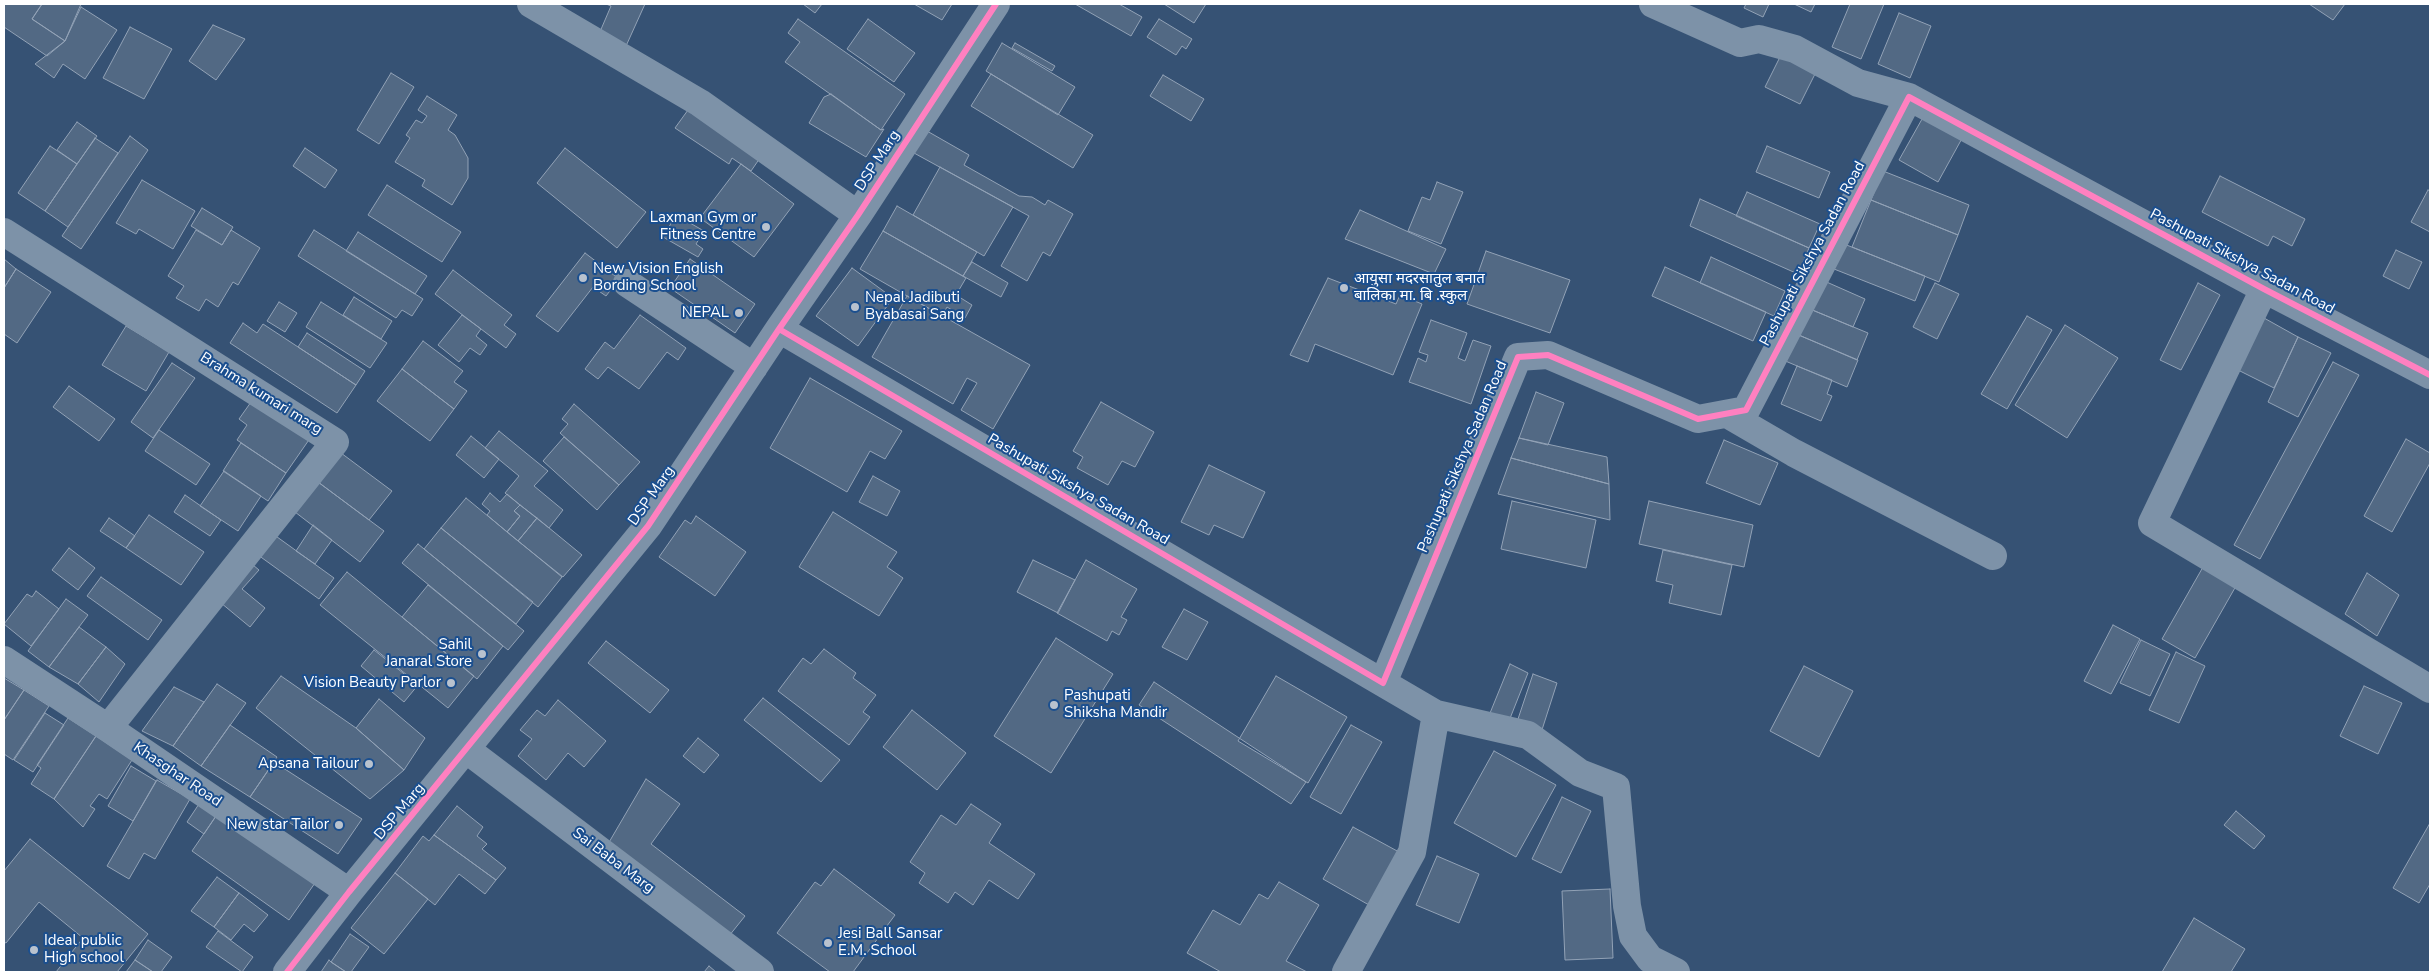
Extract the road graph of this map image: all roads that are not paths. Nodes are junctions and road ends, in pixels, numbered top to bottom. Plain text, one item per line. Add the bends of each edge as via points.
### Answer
1 (531, 4) edge
2 (996, 4) edge
3 (1653, 4) edge
4 (558, 10) edge
5 (1909, 97) junction
6 (858, 215) junction
7 (4, 232) edge
8 (627, 283) dead end
9 (2264, 289) junction
10 (779, 329) junction
11 (754, 367) junction
12 (2430, 375) edge
13 (1727, 414) junction
14 (1993, 556) dead end
15 (4, 660) edge
16 (1383, 682) junction
17 (2430, 689) edge
18 (1436, 714) junction
19 (108, 728) junction
20 (467, 750) junction
21 (349, 892) junction
22 (287, 972) edge
23 (760, 972) edge
24 (1346, 972) edge
25 (1676, 972) edge

1 - 4 street
2 - 6 street, DSP Marg
3 - 5 street via 1740,43 1759,39 1795,49 1858,82
4 - 6 street via 700,103
5 - 9 street, Pashupati Sikshya Sadan Road
5 - 13 street, Pashupati Sikshya Sadan Road via 1746,410
6 - 10 street, DSP Marg
7 - 19 street, Brahma kumari marg via 335,442
8 - 11 street
9 - 12 street, Pashupati Sikshya Sadan Road
9 - 17 street via 2152,523
10 - 11 street, DSP Marg
10 - 16 street, Pashupati Sikshya Sadan Road
11 - 20 street, DSP Marg via 648,526
13 - 14 street via 1794,453
13 - 16 street, Pashupati Sikshya Sadan Road via 1698,419 1548,355 1518,356
15 - 19 street, Khasghar Road
16 - 18 street
18 - 24 street via 1412,852
18 - 25 street via 1528,735 1580,773 1616,787 1627,906 1633,936 1650,959
19 - 21 street, Khasghar Road
20 - 21 street, DSP Marg
20 - 23 street, Sai Baba Marg
21 - 22 street, DSP Marg

